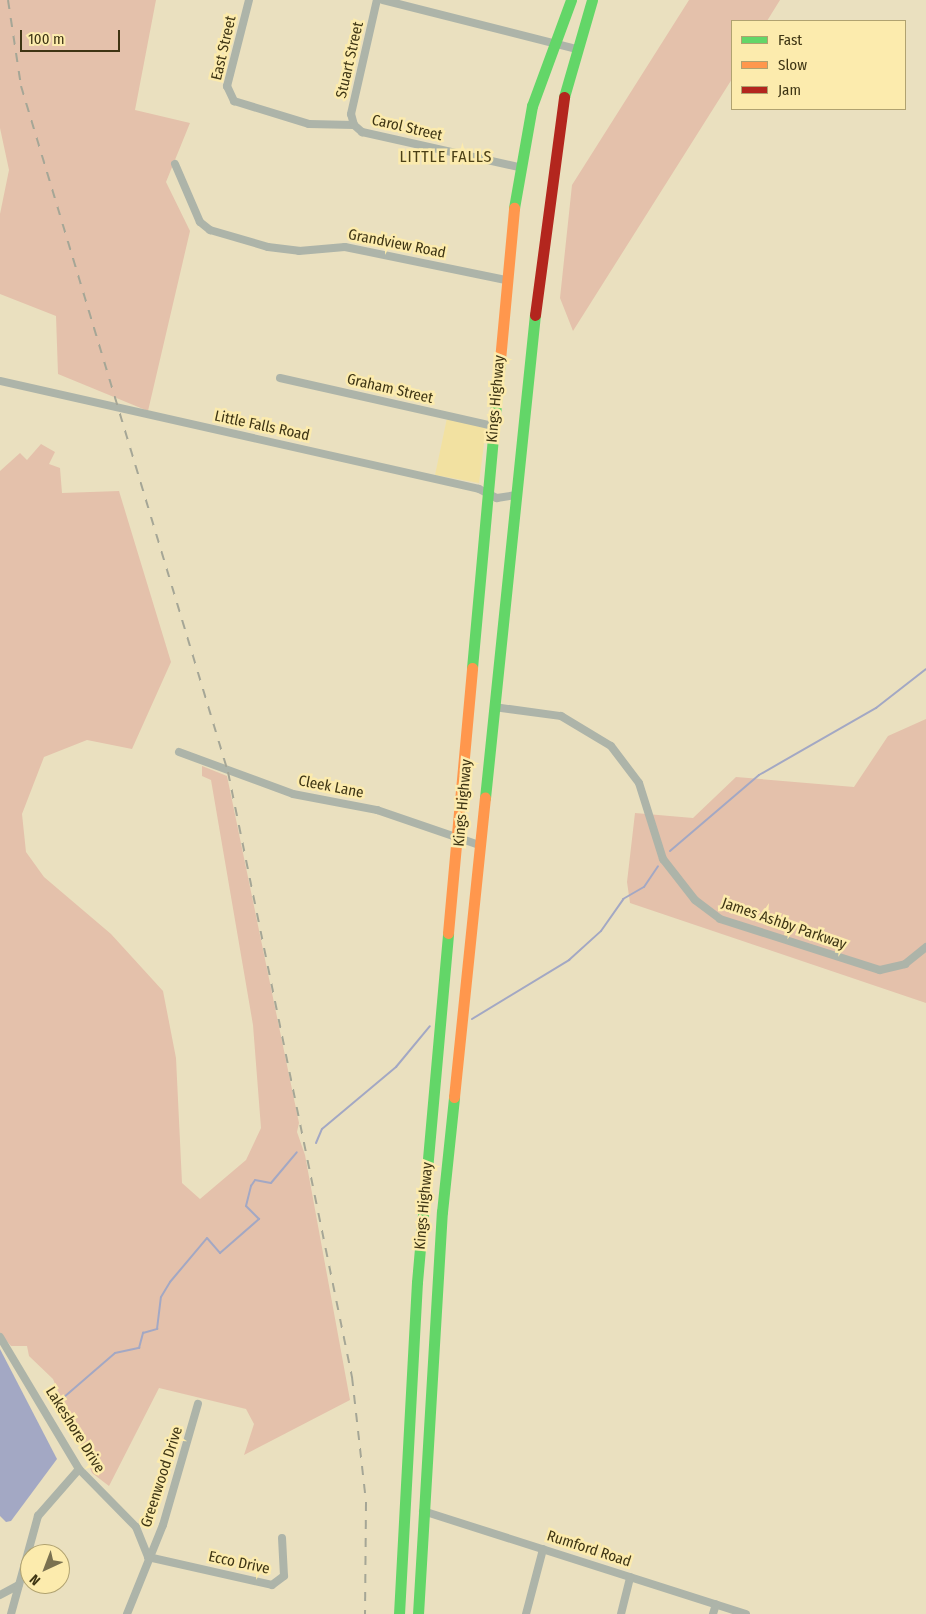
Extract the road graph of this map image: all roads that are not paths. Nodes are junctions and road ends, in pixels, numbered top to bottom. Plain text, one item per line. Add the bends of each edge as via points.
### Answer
1 (249, 0) edge
2 (377, 0) edge
3 (383, 0) edge
4 (572, 0) edge
5 (592, 0) edge
6 (556, 43) junction
7 (577, 49) junction
8 (234, 101) joint
9 (354, 125) junction
10 (175, 164) dead end
11 (518, 167) junction
12 (506, 280) junction
13 (280, 378) dead end
14 (0, 380) edge
15 (493, 426) junction
16 (487, 494) junction
17 (516, 496) junction
18 (494, 707) junction
19 (179, 752) dead end
20 (460, 841) junction
21 (479, 845) junction
22 (926, 947) edge
23 (417, 1282) junction
24 (437, 1284) junction
25 (0, 1337) edge
26 (198, 1404) dead end
27 (79, 1469) junction
28 (423, 1511) junction
29 (282, 1538) dead end
30 (543, 1549) junction
31 (148, 1557) junction
32 (630, 1577) junction
33 (19, 1585) junction
34 (0, 1595) edge
35 (716, 1604) junction
36 (11, 1614) edge
37 (127, 1614) edge
38 (399, 1614) edge
39 (418, 1614) edge
40 (526, 1614) edge
41 (620, 1614) edge
42 (713, 1614) edge
43 (746, 1614) edge

1 - 8 street, East Street via 227,86
2 - 9 street, Stuart Street via 351,114
3 - 6 street
4 - 6 highway, Kings Highway
5 - 7 highway, Kings Highway
6 - 7 street
6 - 11 highway, Kings Highway via 530,114
7 - 17 highway, Kings Highway via 552,164
8 - 9 street, Carol Street via 308,124
9 - 11 street, Carol Street via 362,132
10 - 12 street, Grandview Road via 200,222 210,230 268,247 299,251 345,247
11 - 12 highway, Kings Highway
12 - 15 highway, Kings Highway
13 - 15 street, Graham Street
14 - 16 street, Little Falls Road
15 - 16 highway, Kings Highway
16 - 17 street, Little Falls Road via 504,499
16 - 20 highway, Kings Highway
17 - 18 highway, Kings Highway
18 - 21 highway, Kings Highway
18 - 22 street, James Ashby Parkway via 562,716 611,746 639,784 663,858 695,900 720,919 873,969 897,967
19 - 20 street, Cleek Lane via 293,794 377,810
20 - 21 street, Cleek Lane
20 - 23 highway, Kings Highway
21 - 24 highway, Kings Highway
23 - 24 highway
23 - 38 highway, Kings Highway
24 - 28 highway, Kings Highway
25 - 27 street, Lakeshore Drive
26 - 31 street, Greenwood Drive via 163,1525
27 - 31 street, Lakeshore Drive via 136,1527
27 - 33 street via 38,1516
28 - 30 street, Rumford Road
28 - 39 highway, Kings Highway
29 - 31 street, Ecco Drive via 284,1576 272,1585
30 - 32 street, Rumford Road
30 - 40 street
31 - 37 street, Greenwood Drive
32 - 35 street, Rumford Road
32 - 41 street
33 - 34 street
33 - 36 street
35 - 42 street
35 - 43 street, Rumford Road

